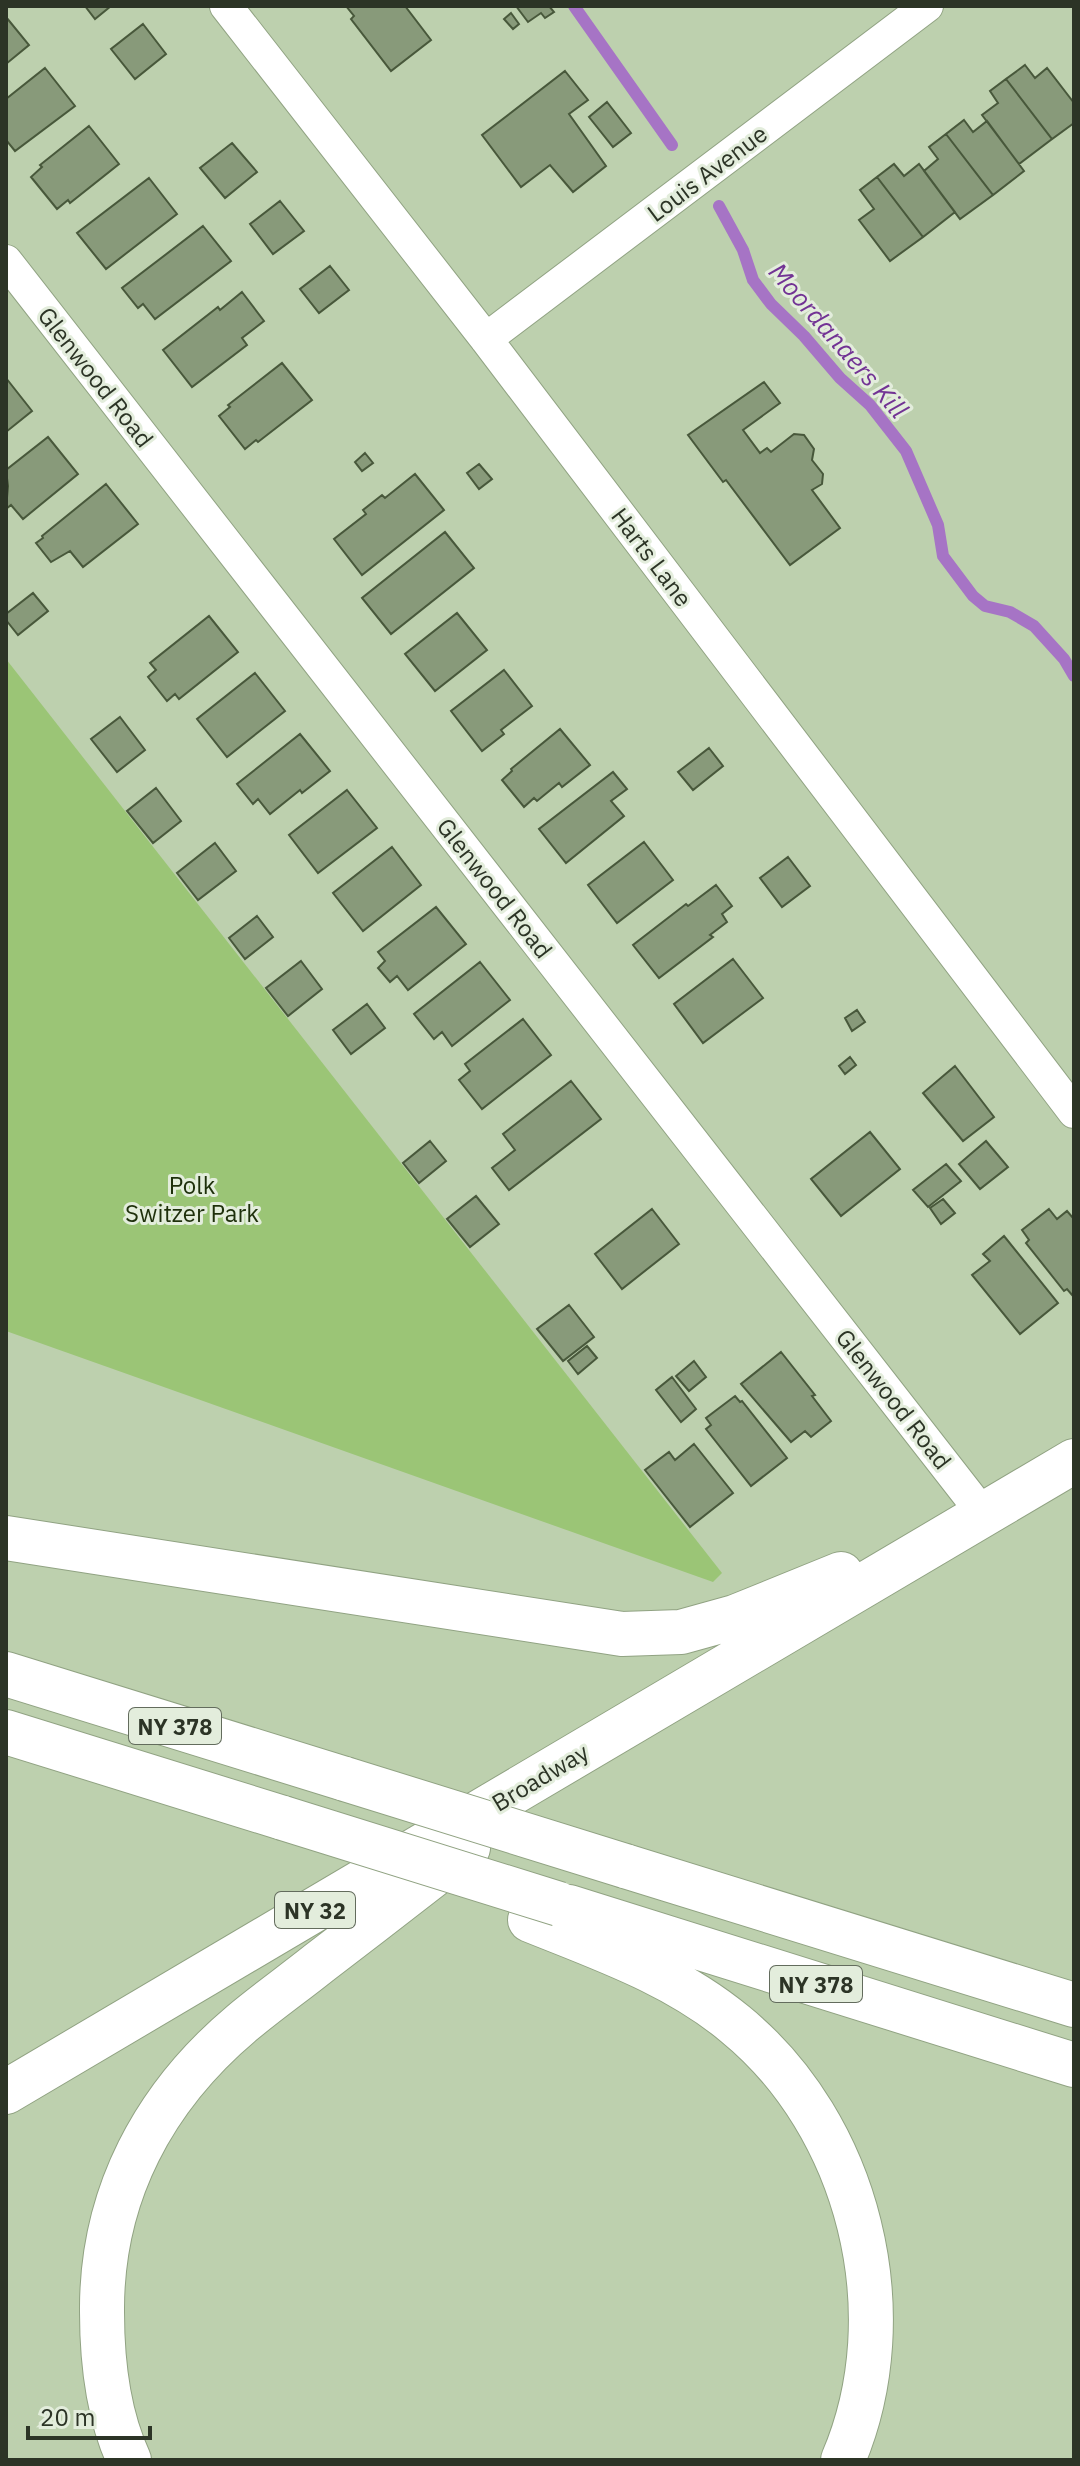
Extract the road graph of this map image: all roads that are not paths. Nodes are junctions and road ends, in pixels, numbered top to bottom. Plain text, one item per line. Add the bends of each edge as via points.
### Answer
1 (226, 6) edge
2 (927, 6) edge
3 (6, 261) edge
4 (486, 339) junction
5 (1074, 1112) edge
6 (1074, 1461) edge
7 (984, 1515) junction
8 (6, 1538) edge
9 (6, 1674) edge
10 (624, 1728) junction
11 (6, 1732) edge
12 (545, 1912) junction
13 (1074, 2005) edge
14 (1074, 2065) edge
15 (6, 2092) edge
16 (129, 2460) edge
17 (843, 2460) edge

1 - 4 street, Harts Lane
2 - 4 street, Louis Avenue
3 - 7 street, Glenwood Road
4 - 5 street, Harts Lane
6 - 7 main road, Broadway / NY 32
7 - 8 main road via 735,1617 651,1634 622,1634
7 - 10 main road, Broadway / NY 32
9 - 13 main road, NY 378 / NY 378, bridge
10 - 15 main road, Broadway / NY 32
10 - 16 main road via 242,2023 169,2099 122,2188 102,2289 109,2396
11 - 12 main road, NY 378 / NY 378, bridge via 283,1818
12 - 14 main road, NY 378 / NY 378
12 - 17 main road via 688,1990 736,2024 778,2064 811,2108 858,2216 868,2273 871,2327 865,2387

